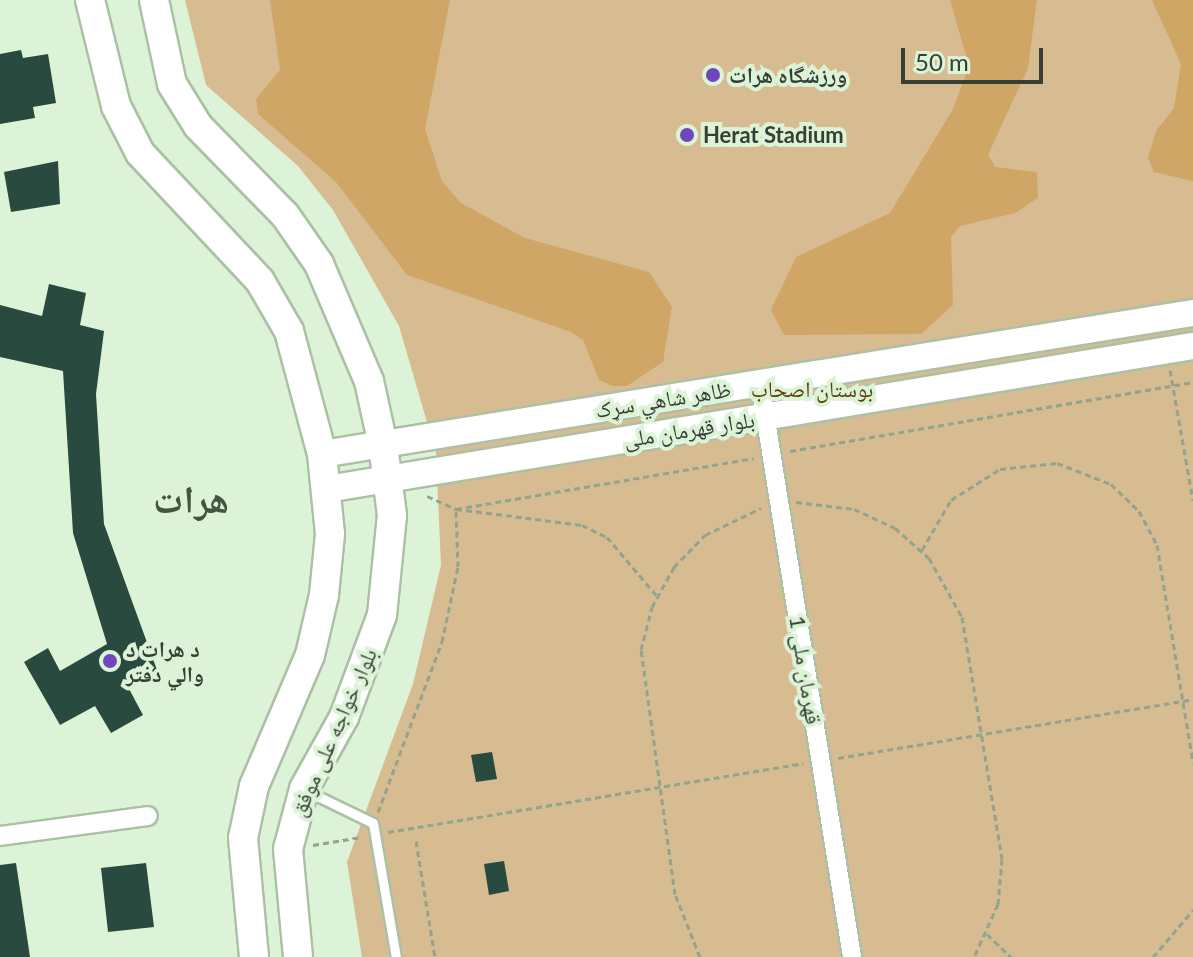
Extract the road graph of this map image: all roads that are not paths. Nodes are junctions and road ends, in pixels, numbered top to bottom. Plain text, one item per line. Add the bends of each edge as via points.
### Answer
1 (90, 0) edge
2 (154, 0) edge
3 (1193, 313) edge
4 (1193, 346) edge
5 (760, 383) junction
6 (766, 417) junction
7 (383, 445) junction
8 (322, 454) junction
9 (387, 479) junction
10 (327, 489) junction
11 (304, 789) junction
12 (148, 816) dead end
13 (0, 836) edge
14 (254, 957) edge
15 (298, 957) edge
16 (396, 957) edge
17 (852, 957) edge

1 - 8 highway via 116,106 140,153 260,281 289,331
2 - 7 highway, بلوار خواجه علی موفق via 172,84 198,126 285,215 319,264 369,381
3 - 5 main road, ظاهر شاهي سړک
4 - 6 main road, بلوار قهرمان ملی
5 - 6 street, قهرمان ملی 1
5 - 7 main road, ظاهر شاهي سړک
6 - 9 main road, بلوار قهرمان ملی
6 - 17 street, قهرمان ملی 1
7 - 8 main road, ظاهر شاهي سړک
7 - 9 highway, بلوار خواجه علی موفق
8 - 10 highway
9 - 10 main road, بلوار قهرمان ملی
9 - 11 highway, بلوار خواجه علی موفق via 392,515 382,615 344,717
10 - 14 highway via 328,549 314,640 269,742 243,838
11 - 15 highway, بلوار خواجه علی موفق via 288,849
11 - 16 lane via 375,828
12 - 13 street

